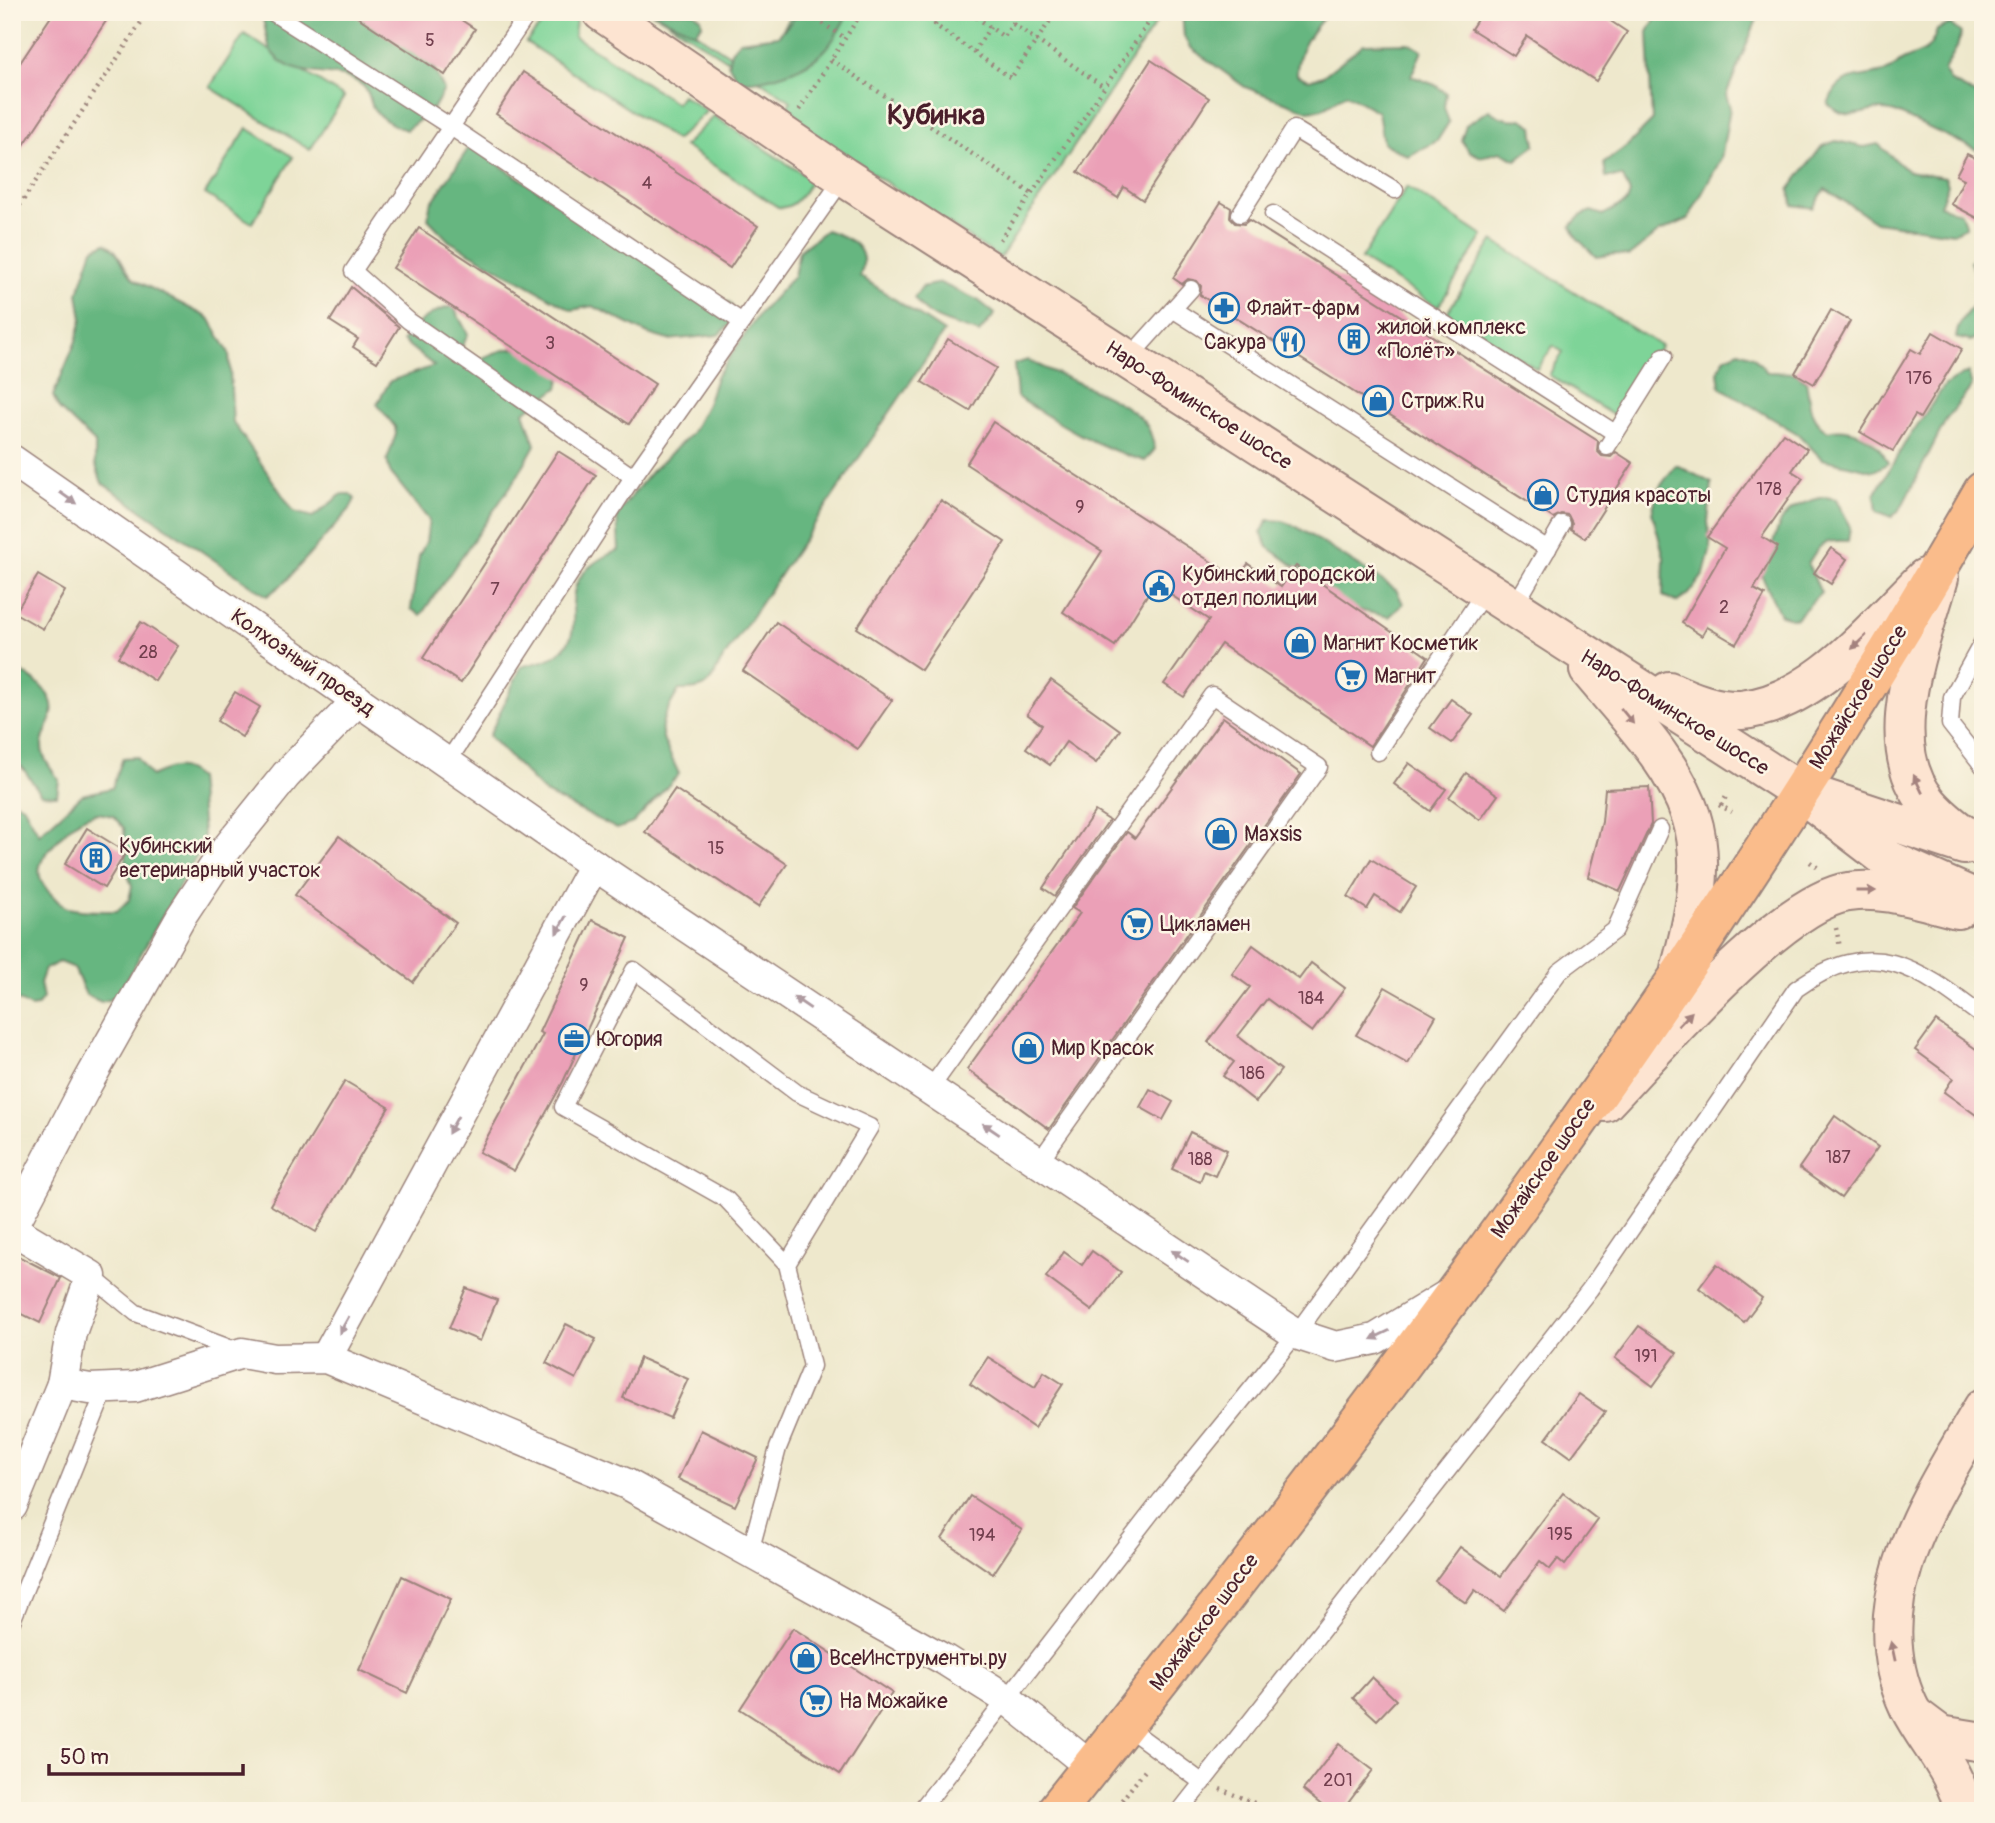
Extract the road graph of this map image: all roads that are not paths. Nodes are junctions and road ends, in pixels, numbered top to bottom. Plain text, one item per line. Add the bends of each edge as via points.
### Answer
1 (272, 12) edge
2 (530, 12) edge
3 (602, 12) edge
4 (450, 127) junction
5 (844, 177) junction
6 (1395, 190) dead end
7 (1240, 214) dead end
8 (1273, 214) dead end
9 (1191, 289) dead end
10 (1174, 310) junction
11 (742, 322) junction
12 (1664, 356) dead end
13 (1128, 359) junction
14 (12, 460) edge
15 (633, 477) junction
16 (1983, 491) edge
17 (1562, 524) dead end
18 (1548, 549) junction
19 (1943, 560) junction
20 (1499, 600) junction
21 (1983, 641) edge
22 (1568, 644) junction
23 (358, 700) junction
24 (1378, 751) dead end
25 (446, 763) junction
26 (1983, 766) edge
27 (1799, 791) junction
28 (1660, 829) dead end
29 (1983, 850) edge
30 (594, 865) junction
31 (1983, 902) edge
32 (1983, 914) edge
33 (1678, 977) junction
34 (1983, 1017) edge
35 (930, 1089) junction
36 (1552, 1156) junction
37 (1039, 1162) junction
38 (12, 1228) edge
39 (787, 1264) junction
40 (91, 1276) junction
41 (1459, 1287) junction
42 (1296, 1334) junction
43 (242, 1353) junction
44 (326, 1358) junction
45 (62, 1384) junction
46 (106, 1388) junction
47 (1983, 1408) edge
48 (12, 1506) edge
49 (751, 1552) junction
50 (12, 1621) edge
51 (1006, 1699) junction
52 (1914, 1716) junction
53 (1124, 1725) junction
54 (1983, 1742) edge
55 (1091, 1767) junction
56 (1203, 1783) junction
57 (920, 1811) edge
58 (1056, 1811) edge
59 (1180, 1811) edge
60 (1964, 1811) edge

1 - 4 lane
2 - 4 lane
3 - 5 street, Наро-Фоминское шоссе
4 - 11 lane
4 - 15 lane via 353,271 409,321
5 - 11 lane
5 - 13 street, Наро-Фоминское шоссе
6 - 7 lane via 1294,129
8 - 12 lane via 1611,440
9 - 10 lane
10 - 13 lane
10 - 18 lane
11 - 15 lane
13 - 20 street, Наро-Фоминское шоссе
14 -> 23 street, Колхозный проезд
15 - 25 lane
16 - 19 main road, Можайское шоссе
17 - 18 lane
18 - 20 lane
19 -> 22 street via 1824,676 1768,705 1739,710 1699,705
19 - 27 main road, Можайское шоссе
29 -> 19 street via 1927,802 1911,769 1905,740 1905,700
20 - 22 street, Наро-Фоминское шоссе
20 - 24 lane
21 - 26 lane via 1952,697 1950,724
22 - 27 street, Наро-Фоминское шоссе
22 -> 33 street via 1644,737 1692,817 1696,882 1692,926
23 - 25 street, Колхозный проезд
23 - 38 street via 286,775 181,917
25 - 30 street, Колхозный проезд
27 - 29 street, Наро-Фоминское шоссе
27 - 31 street, Наро-Фоминское шоссе via 1889,860
27 - 33 main road, Можайское шоссе
28 - 42 lane via 1615,930 1559,972
35 -> 30 street, Колхозный проезд
30 -> 44 street
36 -> 32 street via 1755,947 1820,902 1848,891 1876,891
33 - 36 main road, Можайское шоссе
34 - 56 lane via 1912,969 1881,960 1823,970 1796,989 1590,1289
37 -> 35 street, Колхозный проезд
35 - 37 lane via 1212,695 1319,767
36 - 41 main road, Можайское шоссе
42 -> 37 street, Колхозный проезд
38 - 40 street
39 - 39 lane via 870,1127 797,1093 634,970 563,1107 726,1199
39 - 49 lane via 812,1366 778,1448
40 - 43 lane via 136,1313
40 - 45 street via 71,1333
41 -> 42 street, Колхозный проезд via 1375,1339 1336,1347
41 - 53 main road, Можайское шоссе
42 - 51 lane
43 - 44 street via 275,1359
43 - 46 street via 135,1387
44 - 49 street via 626,1484
45 - 46 street
45 - 48 street
46 - 50 lane
52 -> 47 street via 1899,1679 1890,1635 1898,1579 1927,1504
49 - 51 street
51 - 55 street
51 - 57 lane
52 - 54 street via 1940,1735
52 - 60 street via 1945,1761
53 - 55 main road, Можайское шоссе
53 - 56 lane
55 - 58 main road, Можайское шоссе
56 - 59 lane

